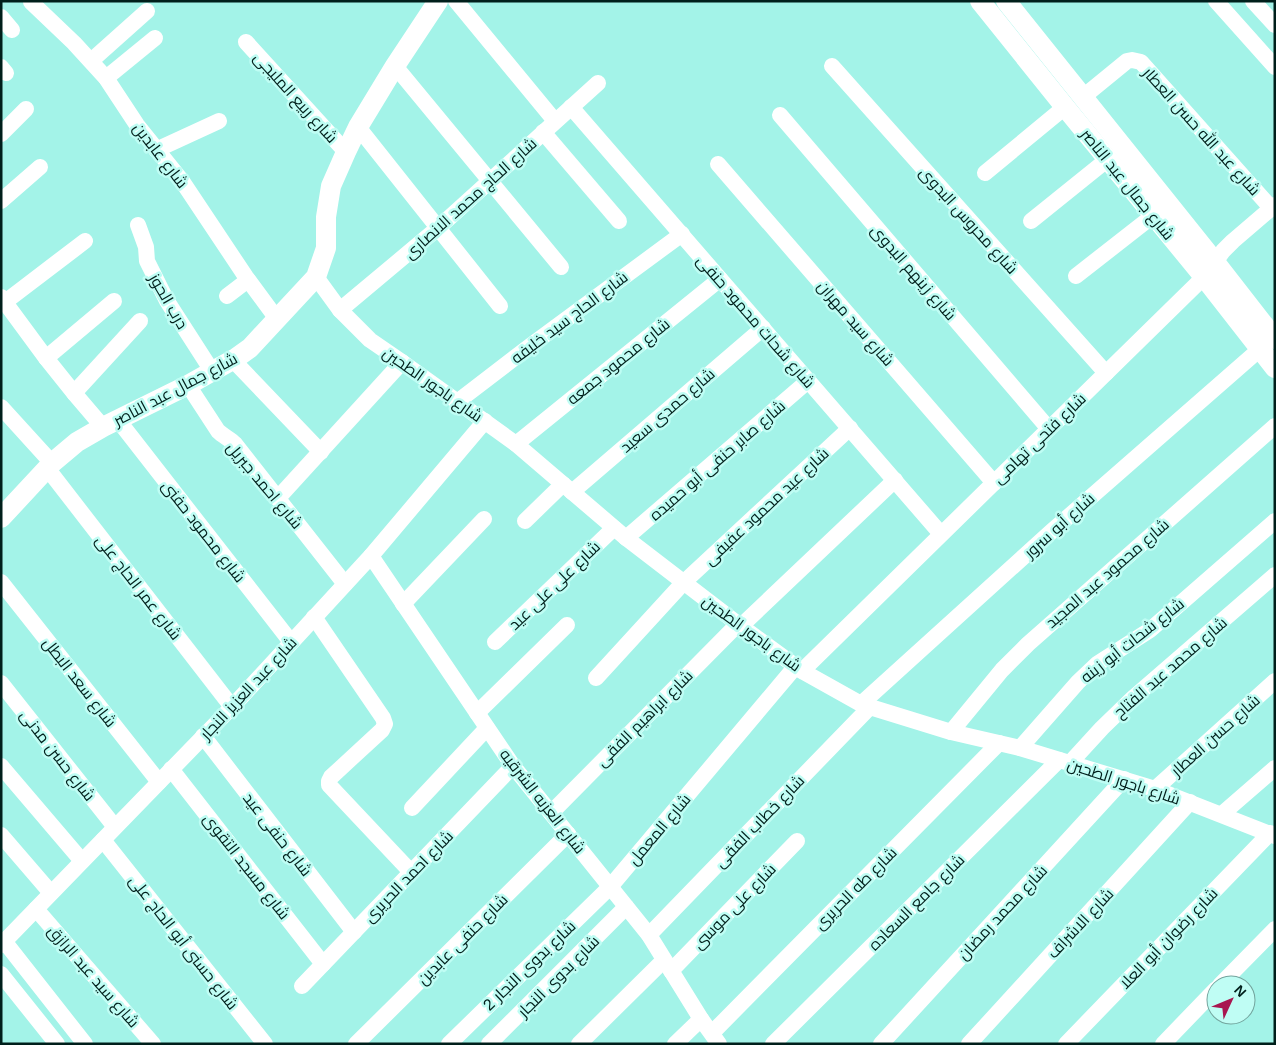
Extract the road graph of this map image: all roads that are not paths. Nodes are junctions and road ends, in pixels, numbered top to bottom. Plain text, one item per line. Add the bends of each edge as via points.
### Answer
1 (980, 1) edge
2 (1216, 1) edge
3 (1253, 1) edge
4 (31, 2) edge
5 (441, 2) edge
6 (1008, 3) edge
7 (147, 11) dead end
8 (993, 17) junction
9 (1275, 26) edge
10 (155, 38) dead end
11 (246, 42) dead end
12 (91, 62) junction
13 (395, 66) junction
14 (832, 66) dead end
15 (1275, 67) edge
16 (106, 78) junction
17 (598, 83) dead end
18 (1083, 96) junction
19 (572, 107) junction
20 (1065, 107) junction
21 (26, 109) dead end
22 (780, 115) dead end
23 (219, 121) dead end
24 (358, 127) junction
25 (549, 127) junction
26 (1, 134) edge
27 (156, 150) junction
28 (346, 152) junction
29 (1108, 159) junction
30 (718, 164) dead end
31 (40, 167) dead end
32 (985, 173) dead end
33 (490, 181) junction
34 (1, 201) edge
35 (1273, 206) edge
36 (1154, 215) junction
37 (619, 221) dead end
38 (1031, 221) dead end
39 (138, 225) dead end
40 (438, 228) junction
41 (682, 234) junction
42 (85, 241) dead end
43 (561, 267) dead end
44 (1210, 270) junction
45 (1076, 276) dead end
46 (316, 277) junction
47 (720, 279) junction
48 (248, 280) junction
49 (227, 296) dead end
50 (3, 300) edge
51 (114, 301) dead end
52 (500, 306) dead end
53 (340, 310) junction
54 (277, 319) junction
55 (140, 321) dead end
56 (763, 328) junction
57 (1267, 344) edge
58 (46, 358) junction
59 (233, 360) junction
60 (402, 362) junction
61 (1275, 368) edge
62 (212, 371) junction
63 (1106, 373) junction
64 (808, 381) junction
65 (188, 385) junction
66 (74, 393) junction
67 (457, 402) junction
68 (1, 407) edge
69 (485, 422) junction
70 (110, 424) junction
71 (1275, 426) edge
72 (850, 428) junction
73 (1049, 429) junction
74 (516, 444) junction
75 (321, 452) junction
76 (50, 465) junction
77 (895, 480) junction
78 (994, 483) junction
79 (567, 488) junction
80 (278, 498) junction
81 (1, 518) edge
82 (484, 519) dead end
83 (526, 521) dead end
84 (1275, 521) edge
85 (620, 533) junction
86 (942, 534) junction
87 (371, 556) junction
88 (1275, 575) edge
89 (1, 582) edge
90 (683, 583) junction
91 (345, 584) junction
92 (403, 604) junction
93 (314, 617) junction
94 (567, 625) dead end
95 (739, 625) junction
96 (291, 642) junction
97 (495, 642) dead end
98 (799, 669) junction
99 (596, 678) dead end
100 (1275, 681) edge
101 (1, 683) edge
102 (866, 705) junction
103 (232, 706) junction
104 (477, 713) junction
105 (488, 728) junction
106 (951, 732) junction
107 (203, 736) junction
108 (999, 744) junction
109 (1020, 748) junction
110 (1065, 762) junction
111 (1, 766) edge
112 (514, 766) junction
113 (1275, 768) edge
114 (171, 769) junction
115 (1124, 780) junction
116 (159, 782) junction
117 (1155, 789) junction
118 (1190, 802) junction
119 (412, 808) dead end
120 (551, 813) junction
121 (1222, 814) junction
122 (115, 827) junction
123 (568, 834) junction
124 (1272, 834) edge
125 (1, 835) edge
126 (103, 840) junction
127 (797, 841) dead end
128 (82, 861) junction
129 (411, 872) junction
130 (610, 887) junction
131 (51, 893) junction
132 (626, 907) junction
133 (36, 909) junction
134 (1275, 929) edge
135 (354, 932) junction
136 (648, 935) junction
137 (3, 943) edge
138 (323, 964) junction
139 (668, 966) junction
140 (1, 974) edge
141 (1230, 975) edge
142 (302, 986) dead end
143 (1206, 999) edge
144 (701, 1019) junction
145 (715, 1038) edge
146 (57, 1044) edge
147 (85, 1044) edge
148 (152, 1044) edge
149 (265, 1044) edge
150 (356, 1044) edge
151 (449, 1044) edge
152 (489, 1044) edge
153 (579, 1044) edge
154 (675, 1044) edge
155 (773, 1044) edge
156 (881, 1044) edge
157 (969, 1044) edge
158 (1066, 1044) edge
159 (1163, 1044) edge

1 - 8 street, شارع جمال عبد الناصر
2 - 15 street
3 - 9 street
4 - 12 street, شارع عابدين
5 - 13 street, شارع جمال عبد الناصر
5 - 25 street
6 - 8 street
6 - 18 street, شارع جمال عبد الناصر
7 - 12 street
8 - 20 street, شارع جمال عبد الناصر
10 - 16 street
11 - 28 street, شارع ربيع المليجى
12 - 16 street, شارع عابدين
13 - 24 street, شارع جمال عبد الناصر
13 - 33 street
14 - 63 street, شارع محروس البدوى
16 - 27 street, شارع عابدين
17 - 19 street, شارع الحاج محمد الانصارى
18 - 35 street, شارع عبد الله حسن العطار via 1127,61 1141,62
18 - 44 street, شارع جمال عبد الناصر
19 - 25 street, شارع الحاج محمد الانصارى
19 - 41 street, شارع شحات محمود حنفى
20 - 29 street, شارع جمال عبد الناصر
20 - 32 street
21 - 26 street
22 - 73 street, شارع زينهم البدوى
23 - 27 street
24 - 28 street, شارع جمال عبد الناصر
24 - 40 street
25 - 33 street, شارع الحاج محمد الانصارى
25 - 37 street
27 - 48 street, شارع عابدين via 182,181
28 - 46 street, شارع جمال عبد الناصر via 331,186 326,248
29 - 36 street, شارع جمال عبد الناصر
29 - 38 street
30 - 78 street, شارع سيد مهران
31 - 34 street
33 - 40 street, شارع الحاج محمد الانصارى
33 - 43 street
35 - 44 street, شارع فتحى تهامى via 1233,241
36 - 44 street, شارع جمال عبد الناصر
36 - 45 street
39 - 62 street, درب الحوز via 146,247 146,261 167,301
40 - 52 street
40 - 53 street, شارع الحاج محمد الانصارى
41 - 47 street, شارع شحات محمود حنفى
41 - 67 street, شارع الحاج سيد خليفه
42 - 50 street
44 - 57 street, شارع جمال عبد الناصر
44 - 63 street, شارع فتحى تهامى
46 - 53 street, شارع باجور الطحين
46 - 54 street, شارع جمال عبد الناصر
47 - 56 street, شارع شحات محمود حنفى
47 - 74 street, شارع محمود جمعه
48 - 49 street
48 - 54 street, شارع عابدين
50 - 58 street, شارع محمود حفنى
51 - 58 street
53 - 60 street, شارع باجور الطحين via 370,340
54 - 59 street, شارع جمال عبد الناصر via 250,348
55 - 66 street
56 - 64 street, شارع شحات محمود حنفى
56 - 79 street, شارع حمدى سعيد
57 - 61 street, شارع جمال عبد الناصر
57 - 102 street, شارع أبو سرور via 1052,531
58 - 66 street, شارع محمود حفنى
59 - 62 street, شارع جمال عبد الناصر
59 - 75 street
60 - 67 street, شارع باجور الطحين
60 - 75 street
62 - 65 street, شارع جمال عبد الناصر
63 - 73 street, شارع فتحى تهامى
64 - 72 street, شارع شحات محمود حنفى
64 - 85 street, شارع صابر حنفى أبو حميده
65 - 70 street, شارع جمال عبد الناصر
65 - 80 street, شارع احمد جبريل via 218,431 235,444
66 - 70 street, شارع محمود حفنى
67 - 69 street, شارع باجور الطحين
68 - 76 street, شارع عمر الحاج على
69 - 74 street, شارع باجور الطحين
69 - 87 street, شارع عبد العزيز النجار
70 - 76 street, شارع جمال عبد الناصر via 77,442
70 - 96 street, شارع محمود حفنى
71 - 106 street, شارع محمود عبد المجيد via 1028,644
72 - 77 street, شارع شحات محمود حنفى
72 - 90 street, شارع عيد محمود عفيفى
73 - 78 street, شارع فتحى تهامى
74 - 79 street, شارع باجور الطحين
75 - 80 street
76 - 81 street, شارع جمال عبد الناصر
76 - 103 street, شارع عمر الحاج على
77 - 86 street, شارع شحات محمود حنفى
77 - 95 street, شارع ابراهيم الفقى
78 - 86 street, شارع فتحى تهامى
79 - 83 street, شارع حمدى سعيد
79 - 85 street, شارع باجور الطحين
80 - 91 street, شارع احمد جبريل
82 - 92 street
84 - 109 street, شارع شحات أبو زينه via 1150,630 1097,664
85 - 90 street, شارع باجور الطحين
85 - 97 street, شارع على على عيد
86 - 98 street, شارع فتحى تهامى
87 - 91 street, شارع عبد العزيز النجار
87 - 92 street, شارع العزبه الشرقيه
88 - 110 street, شارع محمد عبد الفتاح via 1133,698
89 - 116 street, شارع سعد البطل
90 - 95 street, شارع باجور الطحين
90 - 99 street, شارع عيد محمود عفيفى
91 - 93 street, شارع عبد العزيز النجار
92 - 104 street, شارع العزبه الشرقيه
93 - 96 street, شارع عبد العزيز النجار
93 - 129 street via 385,724 331,777 329,784
94 - 104 street
95 - 98 street, شارع باجور الطحين
95 - 120 street, شارع ابراهيم الفقى
96 - 103 street, شارع عبد العزيز النجار
98 - 102 street, شارع باجور الطحين
98 - 130 street, شارع المعمل
100 - 117 street, شارع حسن العطار
101 - 122 street, شارع حسن مدنى
102 - 106 street, شارع باجور الطحين
102 - 136 street, شارع خطاب الفقى
103 - 107 street, شارع عبد العزيز النجار
104 - 105 street, شارع العزبه الشرقيه
105 - 112 street, شارع العزبه الشرقيه
105 - 119 street
106 - 108 street, شارع باجور الطحين
107 - 114 street, شارع عبد العزيز النجار
107 - 135 street, شارع حنفى عيد
108 - 109 street, شارع باجور الطحين
108 - 145 street, شارع طه الحريرى
109 - 110 street, شارع باجور الطحين
110 - 115 street, شارع باجور الطحين
110 - 155 street, شارع جامع السعاده
111 - 128 street
112 - 120 street, شارع العزبه الشرقيه
112 - 129 street, شارع احمد الحريرى
113 - 121 street
114 - 116 street, شارع عبد العزيز النجار
114 - 138 street, شارع مسجد التقوى
115 - 117 street, شارع باجور الطحين
115 - 156 street, شارع محمد رمضان
116 - 122 street, شارع عبد العزيز النجار
117 - 118 street, شارع باجور الطحين
118 - 121 street, شارع باجور الطحين
118 - 157 street, شارع الاشراف
120 - 123 street, شارع العزبه الشرقيه
121 - 124 street, شارع باجور الطحين
122 - 126 street, شارع عبد العزيز النجار
123 - 130 street, شارع العزبه الشرقيه
123 - 150 street, شارع حنفى عابدين
124 - 158 street, شارع رضوان أبو العلا
125 - 131 street
126 - 128 street, شارع عبد العزيز النجار
126 - 149 street, شارع حسنى أبو الحاج على
127 - 139 street, شارع على موسى
128 - 131 street, شارع عبد العزيز النجار
129 - 135 street, شارع احمد الحريرى
130 - 132 street, شارع العزبه الشرقيه
130 - 151 street, شارع بدوى النجار 2
131 - 133 street, شارع عبد العزيز النجار
132 - 136 street, شارع العزبه الشرقيه
132 - 152 street, شارع بدوى النجار
133 - 137 street, شارع عبد العزيز النجار
133 - 148 street, شارع سيد عبد الرازق
134 - 141 street
135 - 138 street, شارع احمد الحريرى
136 - 139 street, شارع العزبه الشرقيه
137 - 147 street
138 - 142 street, شارع احمد الحريرى
139 - 144 street, شارع العزبه الشرقيه
139 - 153 street, شارع على موسى
140 - 146 street
143 - 159 street
144 - 145 street, شارع العزبه الشرقيه
144 - 154 street

